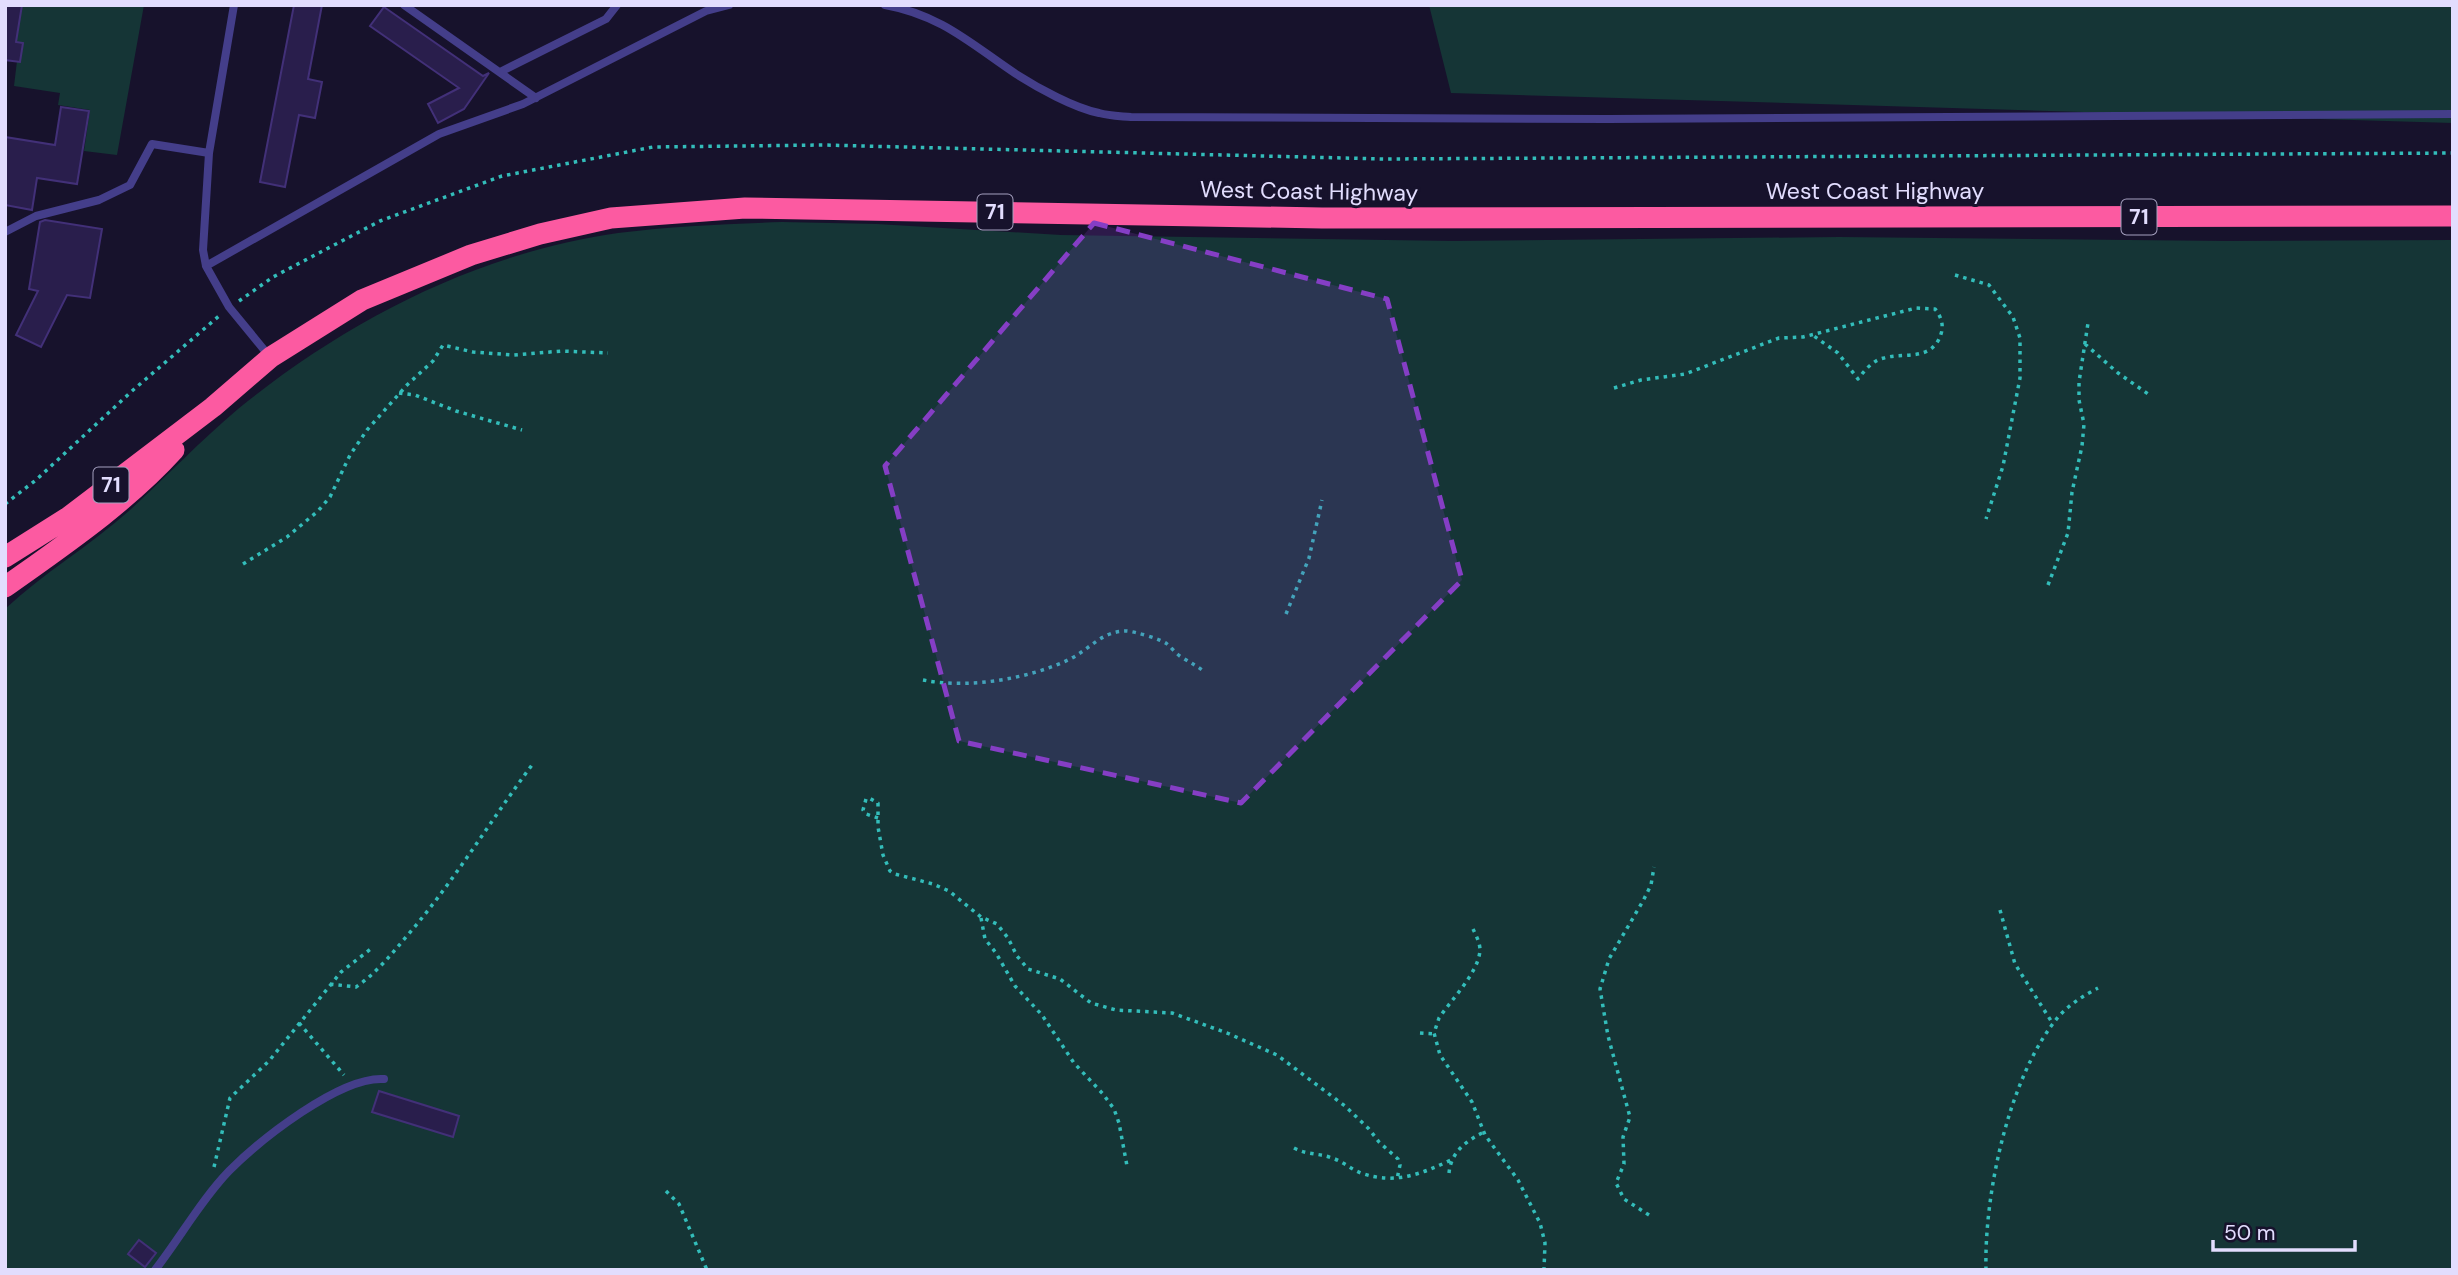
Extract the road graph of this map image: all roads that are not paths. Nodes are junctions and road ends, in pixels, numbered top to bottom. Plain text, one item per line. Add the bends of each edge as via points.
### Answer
1 (234, 5) edge
2 (404, 5) edge
3 (617, 5) edge
4 (729, 5) edge
5 (885, 5) edge
6 (708, 8) edge
7 (500, 72) junction
8 (536, 98) junction
9 (2453, 114) edge
10 (209, 153) junction
11 (2453, 216) edge
12 (5, 232) edge
13 (206, 266) junction
14 (271, 357) junction
15 (213, 407) junction
16 (5, 557) edge
17 (5, 587) edge
18 (384, 1079) dead end
19 (155, 1270) edge

1 - 10 lane
2 - 7 lane
3 - 7 lane via 606,19
4 - 6 lane
5 - 9 lane via 943,23 1019,76 1070,102 1097,113 1131,117
6 - 8 lane
7 - 8 lane
8 - 13 lane via 439,134
10 - 12 lane via 152,144 130,185 99,200 36,216
10 - 13 lane
11 - 14 highway, West Coast Highway / 71 via 1565,219 745,208 676,211 611,218 471,255 362,300
13 - 14 lane via 229,307
14 - 15 highway, West Coast Highway / 71
15 - 16 highway, West Coast Highway / 71 via 67,518
15 - 17 highway, West Coast Highway / 71 via 154,471
18 - 19 lane via 352,1085 315,1104 230,1170

